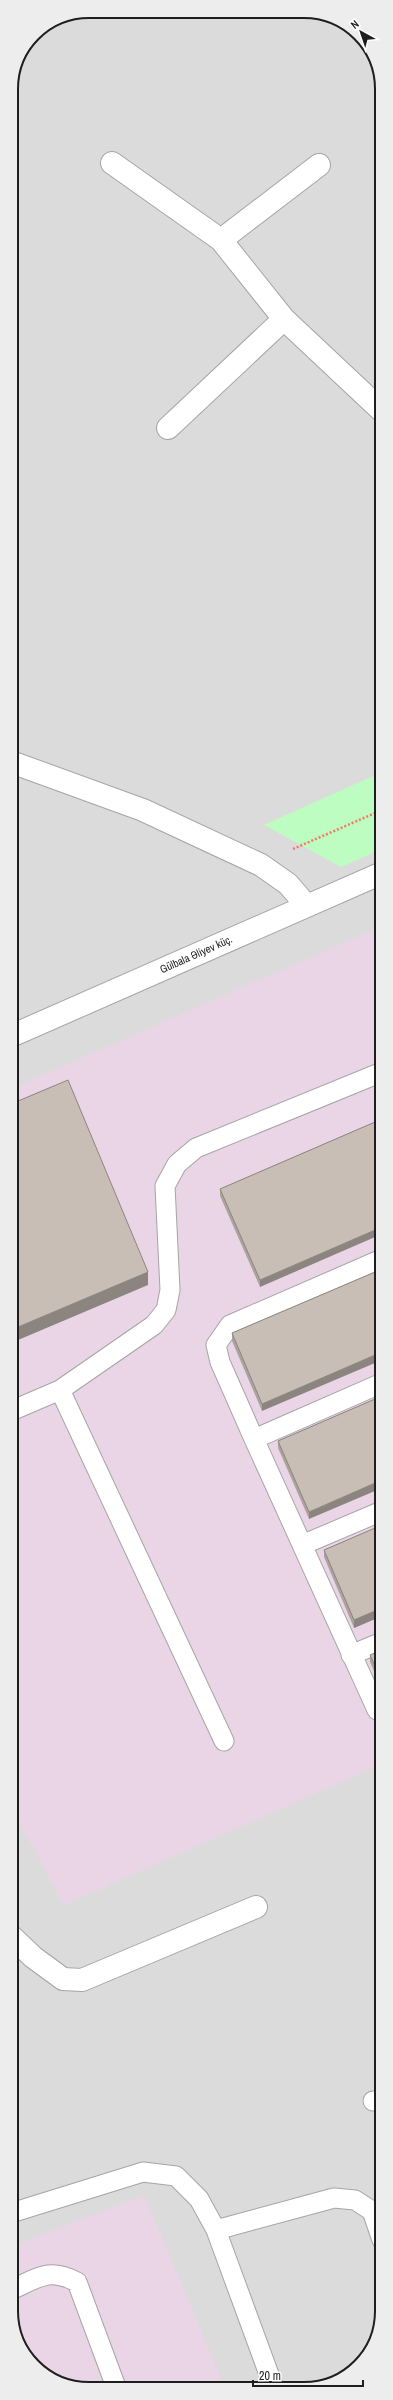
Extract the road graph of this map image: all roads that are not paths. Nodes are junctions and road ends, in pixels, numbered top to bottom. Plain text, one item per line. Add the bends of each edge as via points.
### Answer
1 (112, 163) dead end
2 (319, 166) dead end
3 (221, 240) junction
4 (284, 319) junction
5 (375, 404) edge
6 (168, 428) dead end
7 (18, 765) edge
8 (375, 876) edge
9 (306, 905) junction
10 (18, 1033) edge
11 (375, 1075) edge
12 (375, 1262) edge
13 (375, 1386) edge
14 (60, 1390) junction
15 (18, 1408) edge
16 (254, 1439) junction
17 (375, 1514) edge
18 (302, 1545) junction
19 (375, 1645) edge
20 (351, 1655) junction
21 (375, 1708) edge
22 (224, 1741) dead end
23 (256, 1908) dead end
24 (18, 1942) edge
25 (18, 2211) edge
26 (375, 2220) edge
27 (216, 2230) junction
28 (18, 2287) edge
29 (114, 2382) edge
30 (272, 2382) edge

1 - 3 street
2 - 3 street
3 - 4 street
4 - 5 street
4 - 6 street
7 - 9 street via 143,810 261,864 288,884
8 - 9 street, Gülbala Əliyev küç.
9 - 10 street, Gülbala Əliyev küç.
11 - 14 lane via 196,1148 177,1164 165,1186 170,1290 166,1310 154,1325
12 - 16 lane via 230,1325 216,1345 220,1362
13 - 16 lane
14 - 15 lane
14 - 22 lane
16 - 18 lane
17 - 18 lane
18 - 20 lane
19 - 20 lane
20 - 21 lane
23 - 24 street via 82,1980 63,1979
25 - 27 lane via 143,2172 176,2176 199,2199
26 - 27 lane via 372,2211 355,2200 334,2198
27 - 30 lane
28 - 29 lane via 46,2274 63,2274 77,2282

